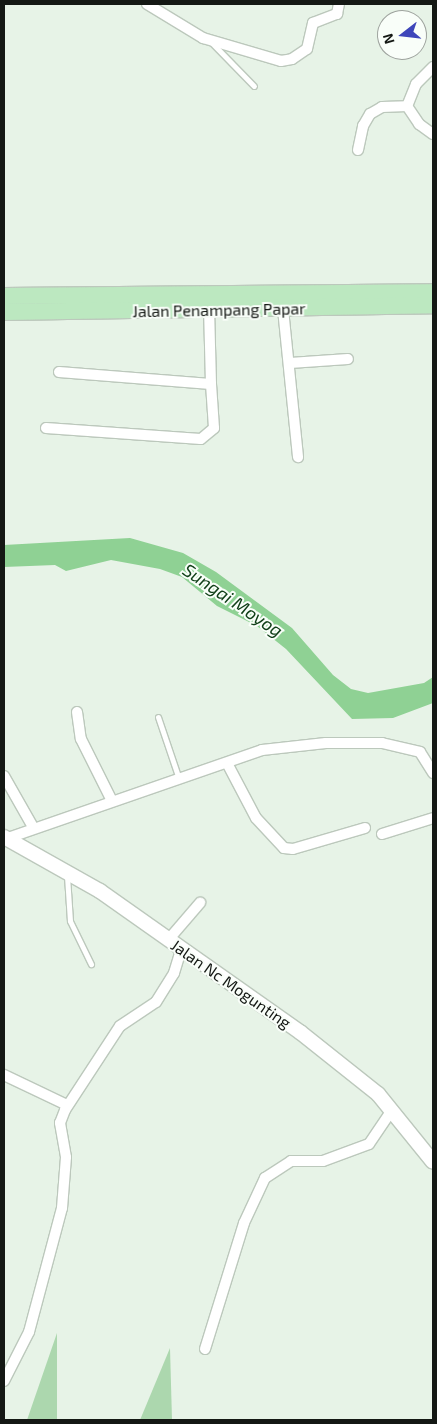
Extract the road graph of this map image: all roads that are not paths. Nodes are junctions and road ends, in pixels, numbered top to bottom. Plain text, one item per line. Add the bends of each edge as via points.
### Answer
1 (147, 4) edge
2 (339, 4) edge
3 (209, 40) junction
4 (433, 66) edge
5 (254, 86) dead end
6 (406, 106) junction
7 (433, 134) edge
8 (358, 150) dead end
9 (433, 292) edge
10 (4, 296) edge
11 (433, 305) edge
12 (283, 309) junction
13 (209, 310) junction
14 (4, 312) edge
15 (348, 360) dead end
16 (290, 363) junction
17 (59, 372) dead end
18 (211, 384) junction
19 (46, 428) dead end
20 (298, 458) dead end
21 (77, 712) dead end
22 (158, 717) dead end
23 (226, 763) junction
24 (433, 773) edge
25 (4, 776) edge
26 (179, 780) junction
27 (112, 801) junction
28 (433, 818) edge
29 (32, 827) junction
30 (366, 828) dead end
31 (382, 834) dead end
32 (6, 837) edge
33 (67, 870) junction
34 (200, 903) dead end
35 (169, 939) junction
36 (181, 950) junction
37 (91, 964) dead end
38 (4, 1075) edge
39 (67, 1105) junction
40 (392, 1110) junction
41 (433, 1162) edge
42 (205, 1349) dead end
43 (4, 1381) edge

1 - 3 street
2 - 3 street via 337,14 314,22 307,49 292,59 272,59
3 - 5 lane
4 - 6 street via 416,84
6 - 7 street via 419,124
6 - 8 street via 382,107 374,111 363,126
9 - 10 main road, Jalan Penampang Papar
11 - 12 main road, Jalan Penampang Papar
12 - 13 main road, Jalan Penampang Papar
12 - 16 street
13 - 14 main road, Jalan Penampang Papar
13 - 18 street
15 - 16 street
16 - 20 street
17 - 18 street
18 - 19 street via 214,428 201,439
21 - 27 street via 81,739
22 - 26 lane
23 - 24 street via 262,750 326,742 370,743 420,752
23 - 26 street
23 - 30 street via 256,818 284,848 302,847
25 - 29 street
26 - 27 street
27 - 29 street
28 - 31 street
29 - 32 street
32 - 33 street, Jalan Nc Mogunting
33 - 35 street, Jalan Nc Mogunting
33 - 37 lane via 70,921
34 - 35 street
35 - 36 street, Jalan Nc Mogunting
36 - 39 street via 174,973 156,1002 120,1026
36 - 40 street, Jalan Nc Mogunting via 300,1032
38 - 39 street
39 - 43 street via 60,1123 66,1157 62,1208 29,1332
40 - 41 street, Jalan Nc Mogunting
40 - 42 street via 369,1144 323,1161 291,1161 265,1178 244,1223

